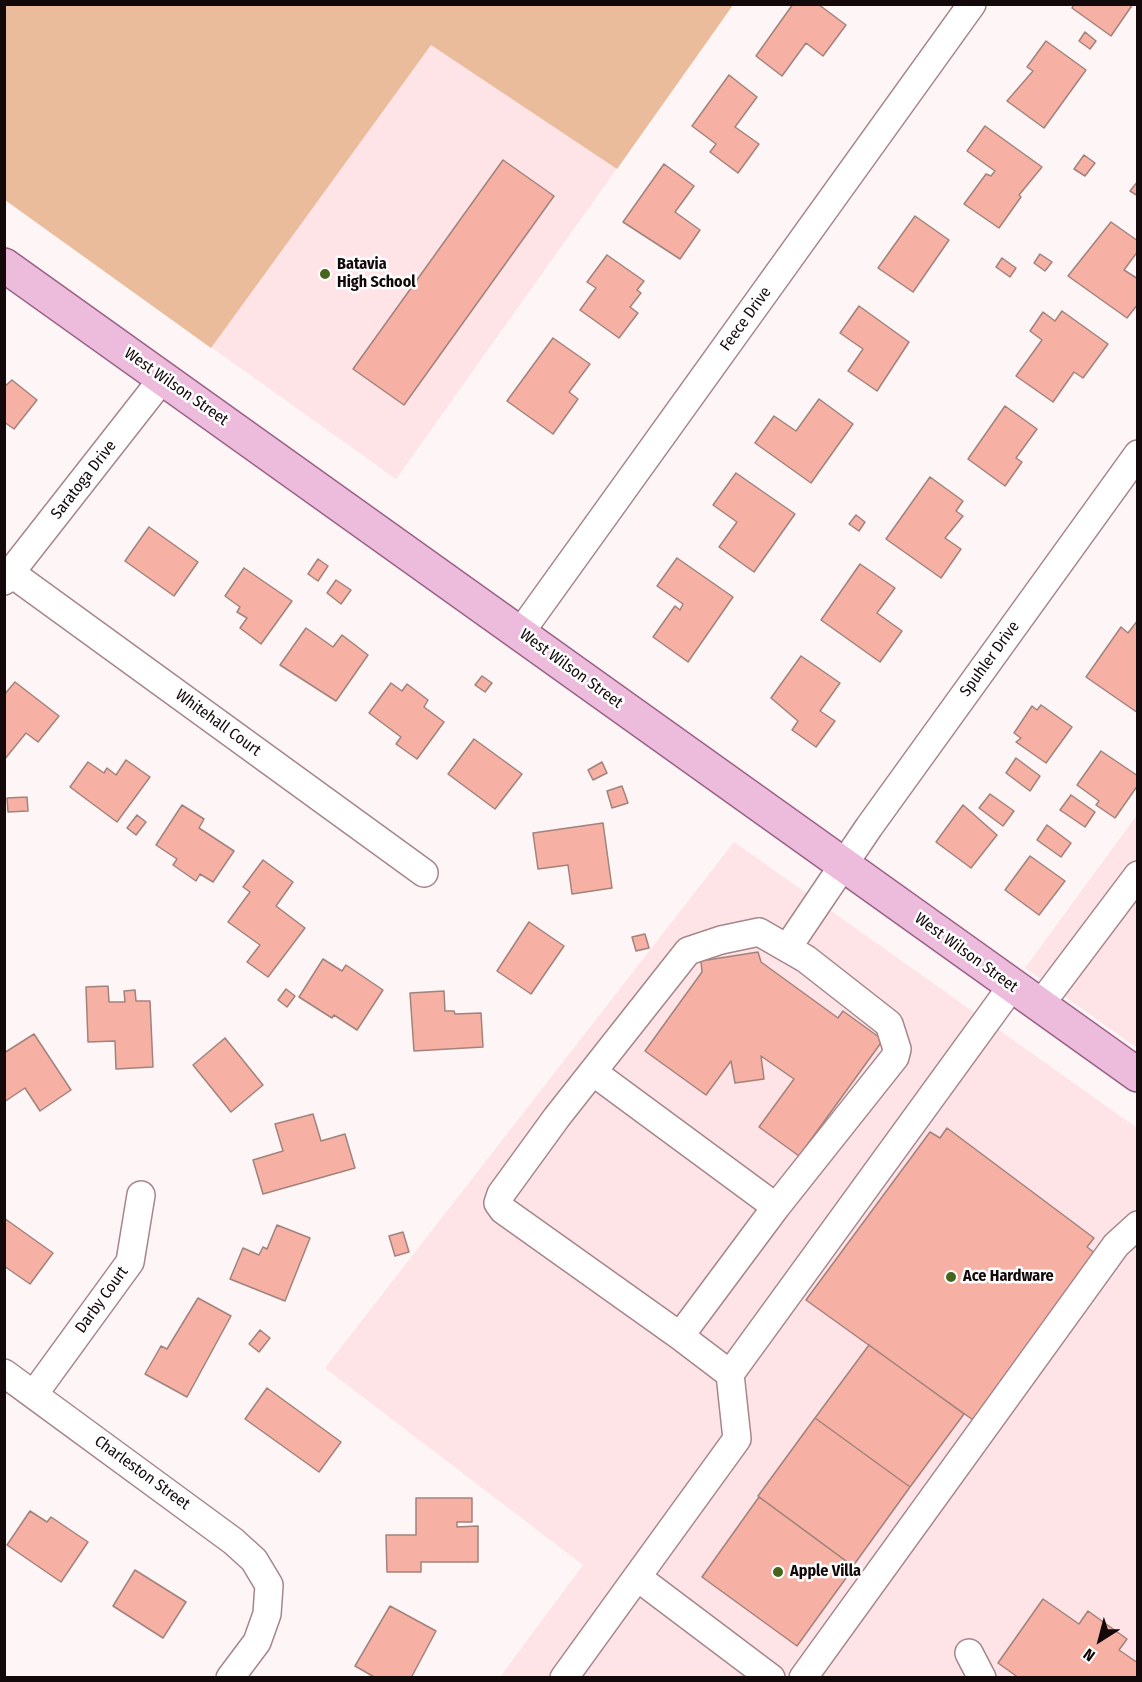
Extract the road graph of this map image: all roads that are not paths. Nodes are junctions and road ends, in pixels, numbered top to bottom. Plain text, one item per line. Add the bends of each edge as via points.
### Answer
1 (972, 4) edge
2 (4, 265) edge
3 (164, 378) junction
4 (1137, 454) edge
5 (8, 577) edge
6 (520, 633) junction
7 (843, 864) junction
8 (424, 873) dead end
9 (1137, 875) edge
10 (788, 947) junction
11 (1012, 986) junction
12 (1040, 1005) junction
13 (593, 1072) junction
14 (1137, 1075) edge
15 (141, 1194) dead end
16 (776, 1207) junction
17 (1137, 1225) edge
18 (680, 1336) junction
19 (4, 1372) edge
20 (730, 1374) junction
21 (33, 1394) junction
22 (638, 1577) junction
23 (969, 1653) dead end
24 (230, 1677) edge
25 (564, 1677) edge
26 (771, 1677) edge
27 (803, 1677) edge
28 (982, 1677) edge

1 - 6 street, Feece Drive
2 - 3 main road, West Wilson Street
3 - 5 street, Saratoga Drive
3 - 6 main road, West Wilson Street
4 - 7 street, Spuhler Drive
5 - 8 street, Whitehall Court
6 - 7 main road, West Wilson Street
7 - 10 street, Spuhler Drive
7 - 11 main road, West Wilson Street
9 - 12 street
10 - 13 street via 759,932 688,951
10 - 16 street via 889,1024 897,1048 895,1057
11 - 12 main road, West Wilson Street
11 - 20 street
12 - 14 main road, West Wilson Street
13 - 16 street
13 - 18 street via 498,1203
15 - 21 street, Darby Court via 130,1262
16 - 18 street
17 - 27 street via 1116,1245
18 - 20 street
19 - 21 street, Charleston Street
20 - 22 street via 737,1439
21 - 24 street, Charleston Street via 254,1560 269,1585 267,1614 257,1642
22 - 25 street
22 - 26 street
23 - 28 street

